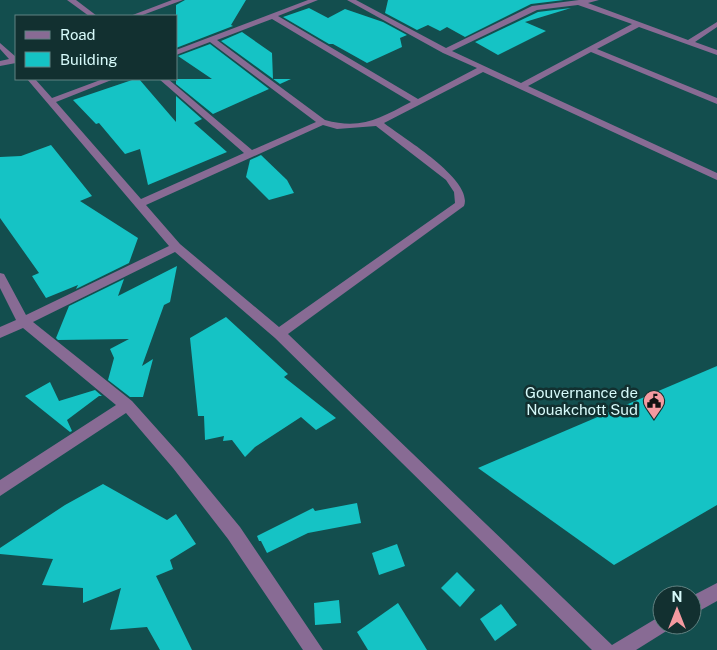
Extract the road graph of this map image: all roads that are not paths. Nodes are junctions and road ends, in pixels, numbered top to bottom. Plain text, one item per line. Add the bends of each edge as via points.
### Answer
1 (71, 0) edge
2 (179, 0) edge
3 (314, 0) edge
4 (351, 0) edge
5 (595, 0) edge
6 (581, 3) junction
7 (93, 15) edge
8 (137, 15) edge
9 (272, 16) junction
10 (638, 24) junction
11 (717, 24) edge
12 (212, 40) junction
13 (689, 43) junction
14 (0, 45) edge
15 (591, 49) junction
16 (446, 51) junction
17 (178, 53) edge
18 (717, 53) edge
19 (15, 59) edge
20 (15, 60) edge
21 (0, 64) edge
22 (484, 68) junction
23 (32, 80) edge
24 (107, 80) edge
25 (164, 80) edge
26 (522, 86) junction
27 (51, 101) junction
28 (717, 101) edge
29 (418, 103) junction
30 (322, 122) junction
31 (378, 123) junction
32 (251, 154) junction
33 (717, 177) edge
34 (139, 204) junction
35 (176, 247) junction
36 (0, 277) edge
37 (23, 321) junction
38 (0, 333) edge
39 (279, 334) junction
40 (127, 405) junction
41 (0, 489) edge
42 (717, 592) edge
43 (702, 600) edge
44 (652, 630) edge
45 (314, 650) edge
46 (605, 650) edge
47 (619, 650) edge

1 - 7 street
2 - 8 street
3 - 9 street
4 - 16 street
5 - 6 street
6 - 10 street
6 - 16 street via 534,8
9 - 12 street
9 - 29 street
10 - 13 street
10 - 15 street
11 - 13 street
12 - 17 street
12 - 30 street
13 - 18 street
14 - 19 street
15 - 26 street
15 - 28 street
16 - 22 street
20 - 21 street
22 - 26 street
22 - 29 street
23 - 27 street
24 - 27 street
25 - 32 street
26 - 33 street
27 - 34 street
29 - 31 street
30 - 31 street via 337,126
30 - 32 street
31 - 39 street via 450,178 459,192 460,204
32 - 34 street
34 - 35 street
35 - 37 street
35 - 39 street
36 - 37 street
37 - 38 street
37 - 40 street
39 - 46 street
40 - 41 street
40 - 45 street via 234,533
42 - 43 street
44 - 47 street

